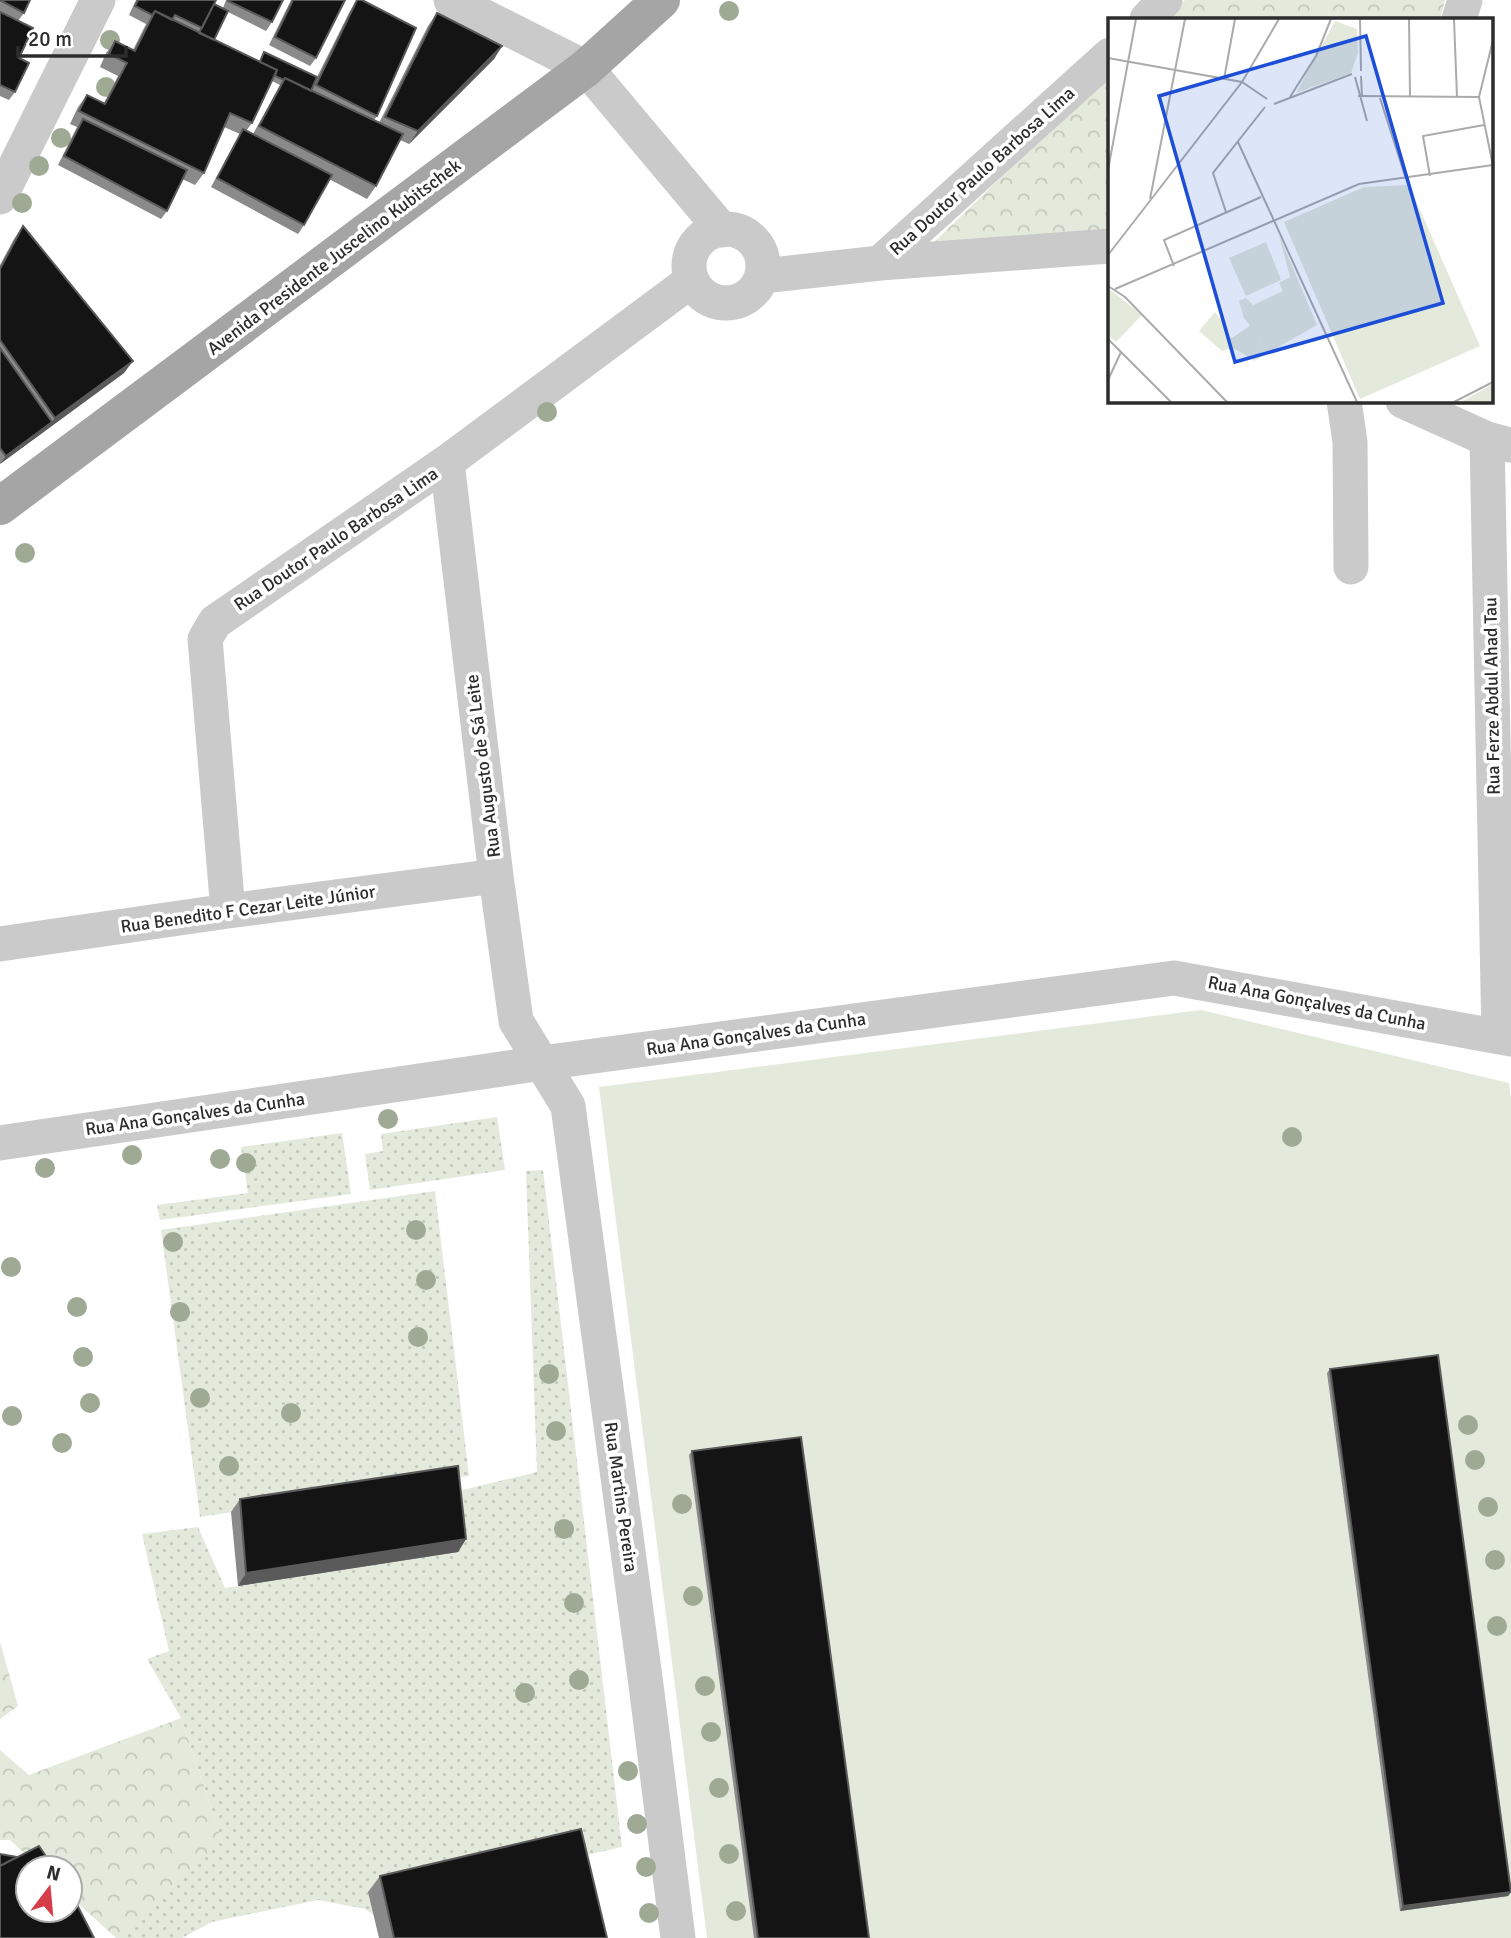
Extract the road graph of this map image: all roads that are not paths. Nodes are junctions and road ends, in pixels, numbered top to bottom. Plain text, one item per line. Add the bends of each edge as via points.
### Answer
1 (98, 0) edge
2 (662, 0) edge
3 (1165, 0) edge
4 (1465, 0) edge
5 (468, 4) edge
6 (1148, 18) edge
7 (1459, 18) edge
8 (1108, 57) edge
9 (586, 68) junction
10 (0, 197) edge
11 (722, 230) junction
12 (1108, 246) edge
13 (880, 263) junction
14 (762, 276) junction
15 (692, 280) junction
16 (1344, 402) edge
17 (1364, 402) edge
18 (1405, 402) edge
19 (1350, 442) junction
20 (1499, 442) edge
21 (447, 462) junction
22 (0, 506) edge
23 (1351, 567) dead end
24 (496, 876) junction
25 (228, 911) junction
26 (0, 944) edge
27 (1505, 1038) edge
28 (541, 1063) junction
29 (0, 1143) edge
30 (678, 1938) edge

1 - 10 street
2 - 9 main road, Avenida Presidente Juscelino Kubitschek
3 - 6 street
4 - 7 street
5 - 9 street
8 - 13 street, Rua Doutor Paulo Barbosa Lima
9 - 11 street
9 - 22 main road, Avenida Presidente Juscelino Kubitschek
11 - 14 street via 751,239 762,256
11 - 15 street via 711,232 694,247 689,270
12 - 13 street
13 - 14 street, Rua Doutor Paulo Barbosa Lima
14 - 15 street via 752,293 730,303 706,298
15 - 21 street, Rua Doutor Paulo Barbosa Lima
16 - 19 street
17 - 19 street
18 - 20 street
19 - 23 street
20 - 27 street, Rua Ferze Abdul Ahad Tau
21 - 24 street, Rua Augusto de Sá Leite
21 - 25 street, Rua Doutor Paulo Barbosa Lima via 215,622 205,639
24 - 25 street, Rua Benedito F Cezar Leite Júnior
24 - 28 street, Rua Augusto de Sá Leite via 516,1021
25 - 26 street, Rua Benedito F Cezar Leite Júnior
27 - 28 street, Rua Ana Gonçalves da Cunha via 1174,978
28 - 29 street, Rua Ana Gonçalves da Cunha
28 - 30 street, Rua Martins Pereira via 568,1106

